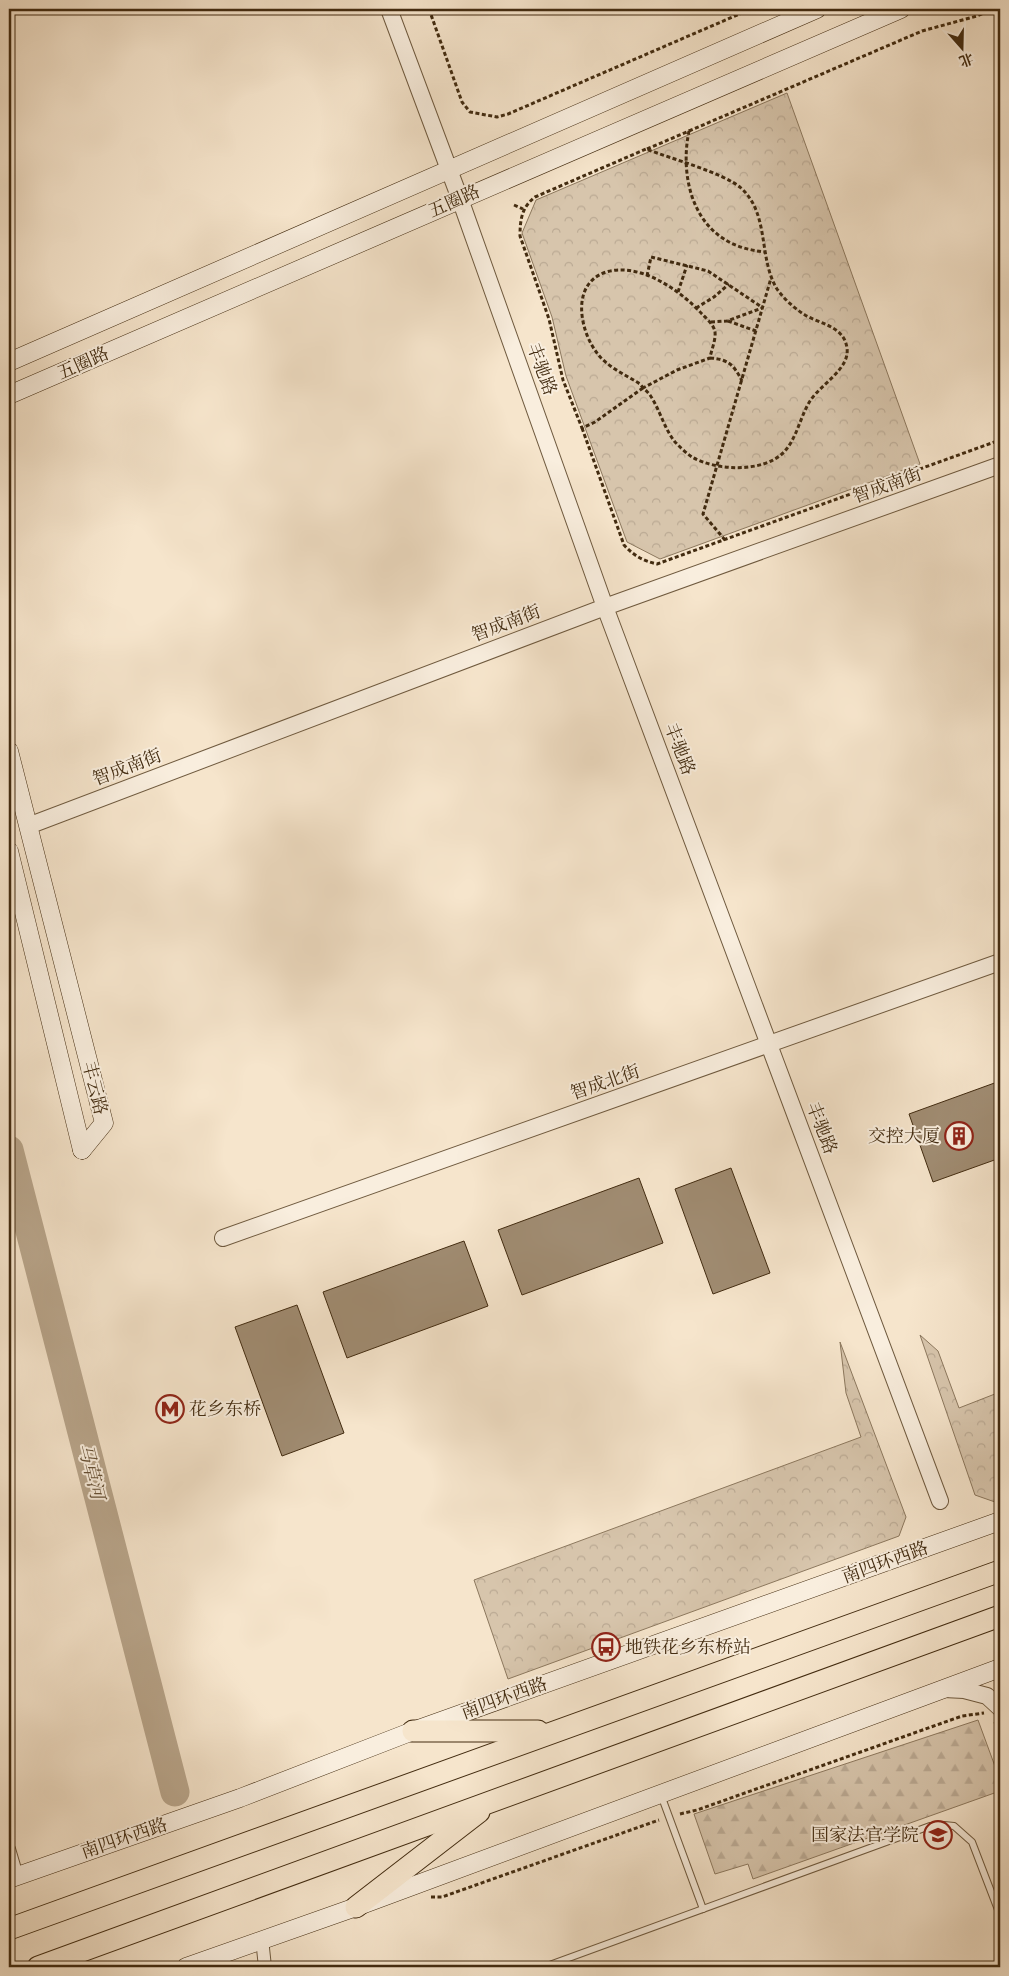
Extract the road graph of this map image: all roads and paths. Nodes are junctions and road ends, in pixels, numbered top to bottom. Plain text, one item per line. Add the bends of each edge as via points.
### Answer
1 (389, 9) edge
2 (429, 9) edge
3 (751, 9) edge
4 (817, 9) edge
5 (901, 9) edge
6 (994, 9) edge
7 (481, 114) junction
8 (478, 121) dead end
9 (689, 131) junction
10 (646, 149) junction
11 (686, 164) junction
12 (449, 170) junction
13 (460, 199) junction
14 (514, 205) dead end
15 (523, 209) junction
16 (764, 252) junction
17 (687, 265) junction
18 (647, 276) junction
19 (772, 278) junction
20 (729, 284) junction
21 (678, 292) junction
22 (696, 308) junction
23 (763, 308) junction
24 (727, 321) junction
25 (711, 322) junction
26 (756, 331) junction
27 (710, 358) junction
28 (9, 362) edge
29 (742, 382) junction
30 (643, 388) junction
31 (9, 395) edge
32 (582, 428) junction
33 (1000, 440) edge
34 (718, 464) junction
35 (1000, 465) edge
36 (725, 540) junction
37 (605, 607) junction
38 (9, 751) edge
39 (28, 826) junction
40 (9, 851) edge
41 (1000, 962) edge
42 (770, 1046) junction
43 (223, 1238) dead end
44 (940, 1501) dead end
45 (1000, 1520) edge
46 (1000, 1571) edge
47 (1000, 1616) edge
48 (1000, 1668) edge
49 (942, 1688) junction
50 (994, 1695) edge
51 (995, 1710) edge
52 (413, 1731) junction
53 (553, 1732) junction
54 (660, 1794) junction
55 (494, 1800) junction
56 (668, 1817) junction
57 (9, 1850) edge
58 (13, 1878) edge
59 (423, 1897) dead end
60 (356, 1907) junction
61 (703, 1909) junction
62 (1000, 1915) edge
63 (9, 1929) edge
64 (262, 1939) junction
65 (38, 1967) edge
66 (186, 1967) edge
67 (265, 1967) edge
68 (544, 1967) edge

1 - 12 street, 丰驰路
2 - 7 path via 462,102 470,112
3 - 7 path via 508,114 497,117
4 - 12 main road, 五圈路
5 - 13 main road, 五圈路
6 - 9 path via 922,31
7 - 8 path
9 - 10 path
9 - 11 path
10 - 11 path
10 - 15 path via 535,197
11 - 16 path via 693,198 706,222 724,239
11 - 16 path via 726,179 747,195 758,215
12 - 13 street, 丰驰路
12 - 28 main road, 五圈路
13 - 31 main road, 五圈路
13 - 37 street, 丰驰路
14 - 15 path
15 - 32 path via 520,236 549,319 563,380
16 - 19 path
17 - 18 path via 650,257
17 - 20 path via 708,271
17 - 21 path
18 - 21 path
18 - 30 path via 623,271 604,273 588,286 582,295 581,307 586,332 598,354
19 - 23 path
19 - 34 path via 791,305 838,331 847,345 846,360 816,392 805,408 792,442 775,460 751,468
20 - 22 path
20 - 23 path
21 - 22 path
22 - 25 path
23 - 24 path
23 - 26 path
24 - 25 path
24 - 26 path
25 - 27 path via 715,332
26 - 29 path
27 - 29 path via 729,362
27 - 30 path via 677,370
29 - 34 path
30 - 32 path
30 - 34 path via 650,394 674,441 691,456
32 - 36 path via 624,545 631,553 657,564
33 - 36 path
34 - 36 path via 703,514
35 - 37 street, 智成南街
37 - 39 street, 智成南街
37 - 42 street, 丰驰路
38 - 39 main road, 丰云路
39 - 40 main road, 丰云路 via 104,1123 82,1150
41 - 42 street, 智成北街
42 - 43 street, 智成北街
42 - 44 street, 丰驰路
45 - 52 main road, 南四环西路
46 - 53 highway
47 - 55 highway
48 - 49 main road
49 - 50 street
49 - 54 main road
50 - 51 street
51 - 56 path via 962,1716 697,1810
52 - 53 highway
52 - 58 main road, 南四环西路 via 240,1798
53 - 63 highway
54 - 56 lane
54 - 60 main road
55 - 60 highway
55 - 65 highway
56 - 59 path via 442,1898
56 - 61 lane
57 - 58 street
60 - 64 main road
61 - 62 lane via 930,1826 944,1825 954,1826 972,1842
61 - 68 lane
64 - 66 main road
64 - 67 street

